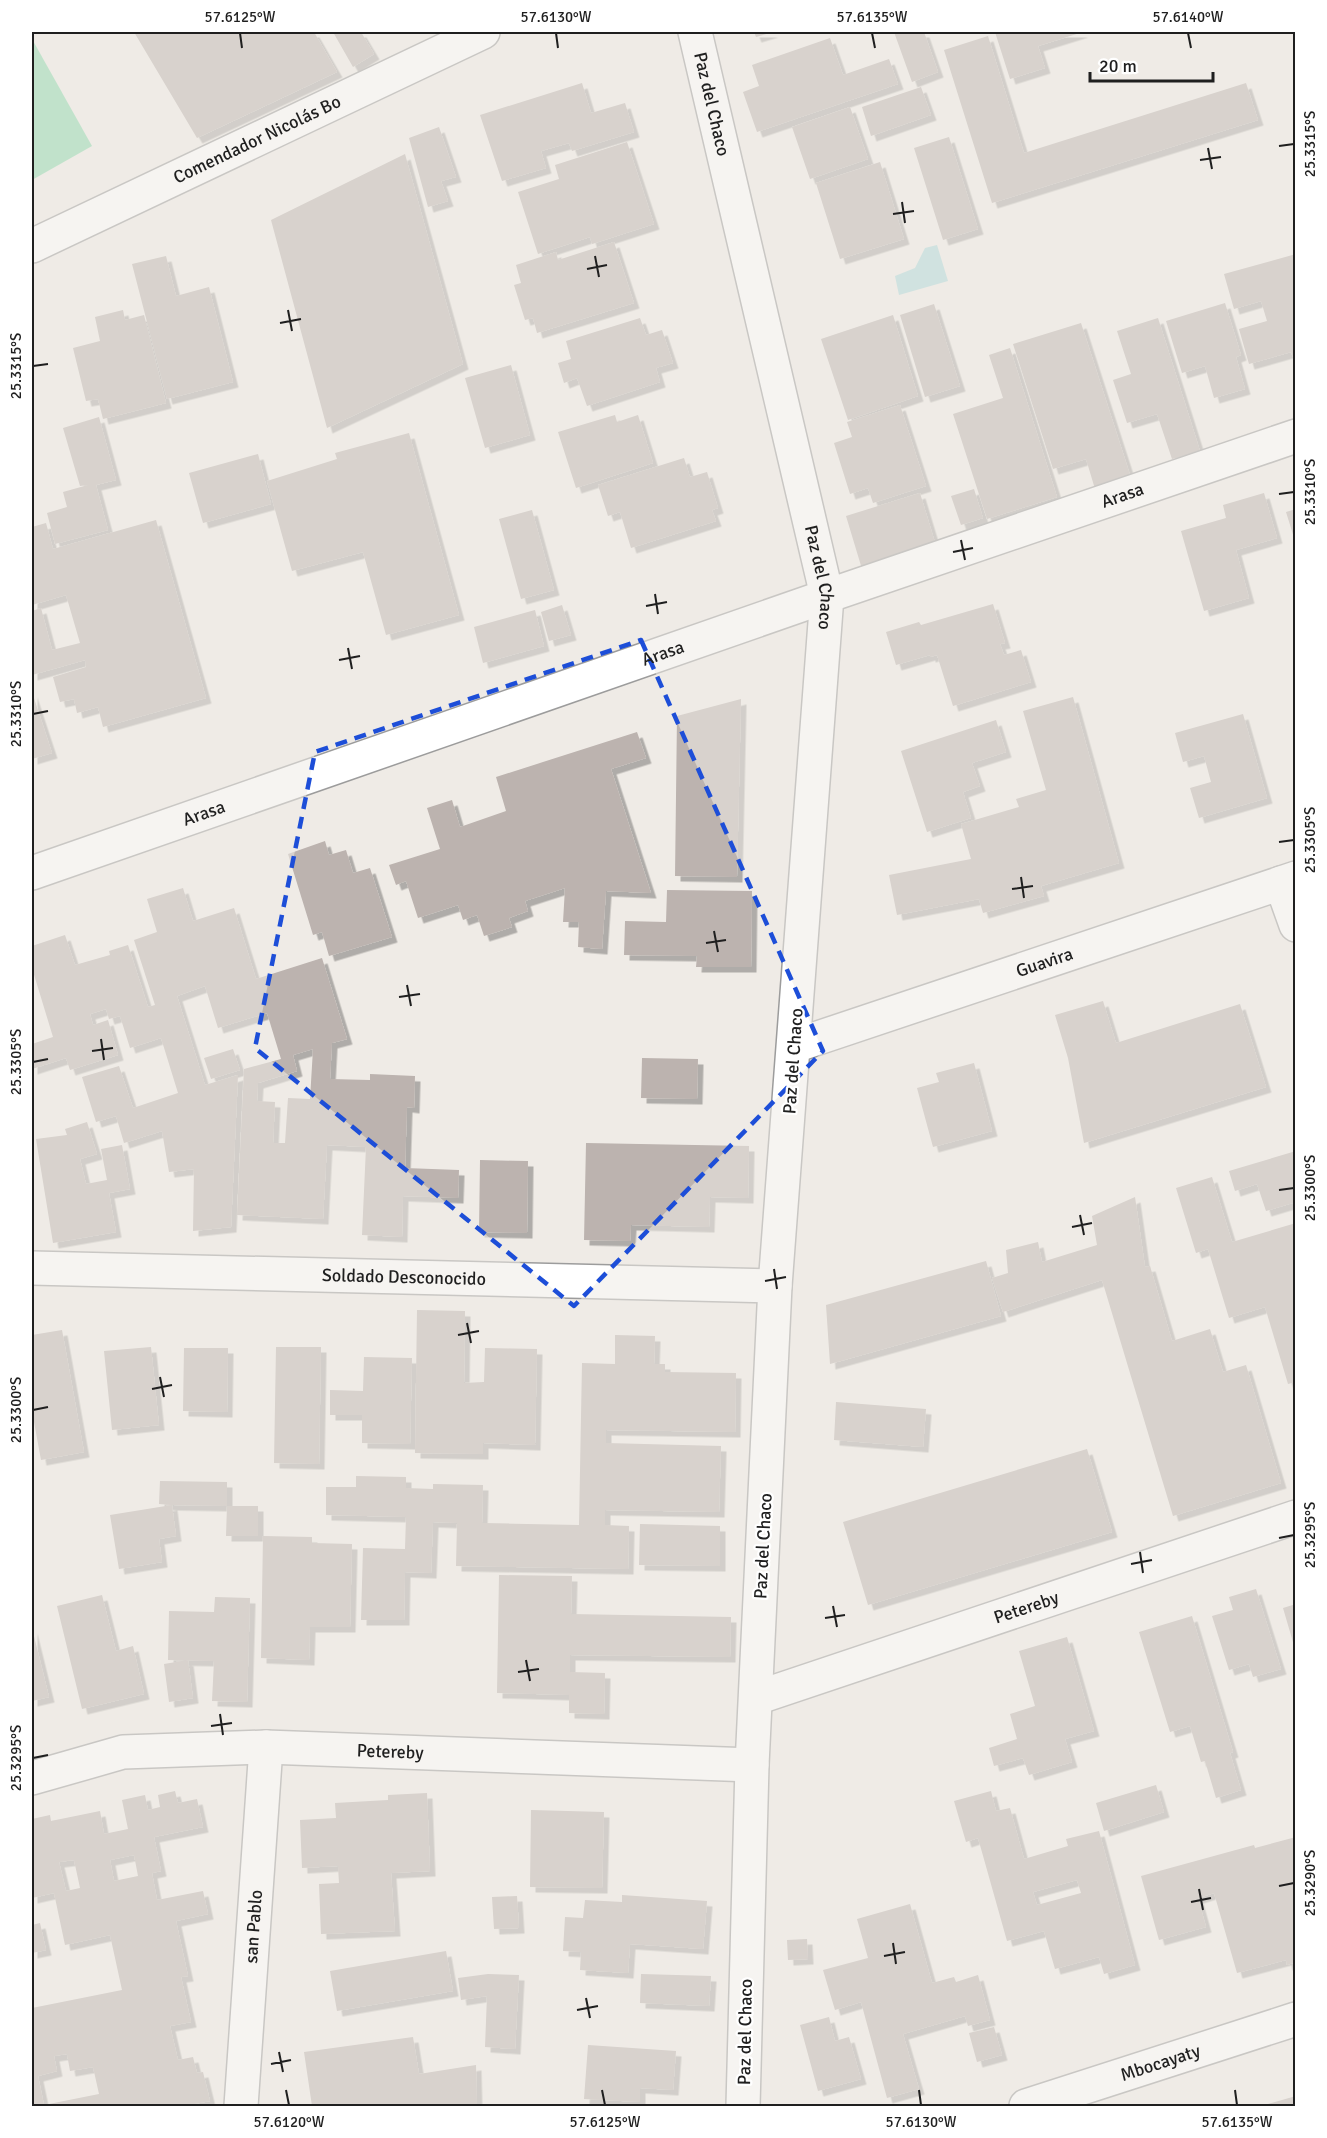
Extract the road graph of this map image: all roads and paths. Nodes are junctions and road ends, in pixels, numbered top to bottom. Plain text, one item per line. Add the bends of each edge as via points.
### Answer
1 (483, 32) edge
2 (695, 32) edge
3 (32, 246) edge
4 (1296, 436) edge
5 (827, 596) junction
6 (32, 873) edge
7 (1288, 880) edge
8 (1296, 925) edge
9 (794, 1046) junction
10 (32, 1268) edge
11 (775, 1286) junction
12 (1296, 1516) edge
13 (756, 1698) junction
14 (266, 1747) junction
15 (752, 1764) junction
16 (32, 1778) edge
17 (1296, 2019) edge
18 (241, 2106) edge
19 (743, 2106) edge
20 (1026, 2106) edge

1 - 3 street, Comendador Nicolás Bo
2 - 5 street, Paz del Chaco
4 - 5 street, Arasa
5 - 6 street, Arasa
5 - 9 street, Paz del Chaco
7 - 8 street
7 - 9 street, Guavira
9 - 11 street, Paz del Chaco
10 - 11 street, Soldado Desconocido
11 - 13 street, Paz del Chaco
12 - 13 street, Petereby
13 - 15 street, Paz del Chaco
14 - 15 street, Petereby
14 - 16 street, Petereby via 123,1752
14 - 18 street, san Pablo
15 - 19 street, Paz del Chaco
17 - 20 street, Mbocayaty

